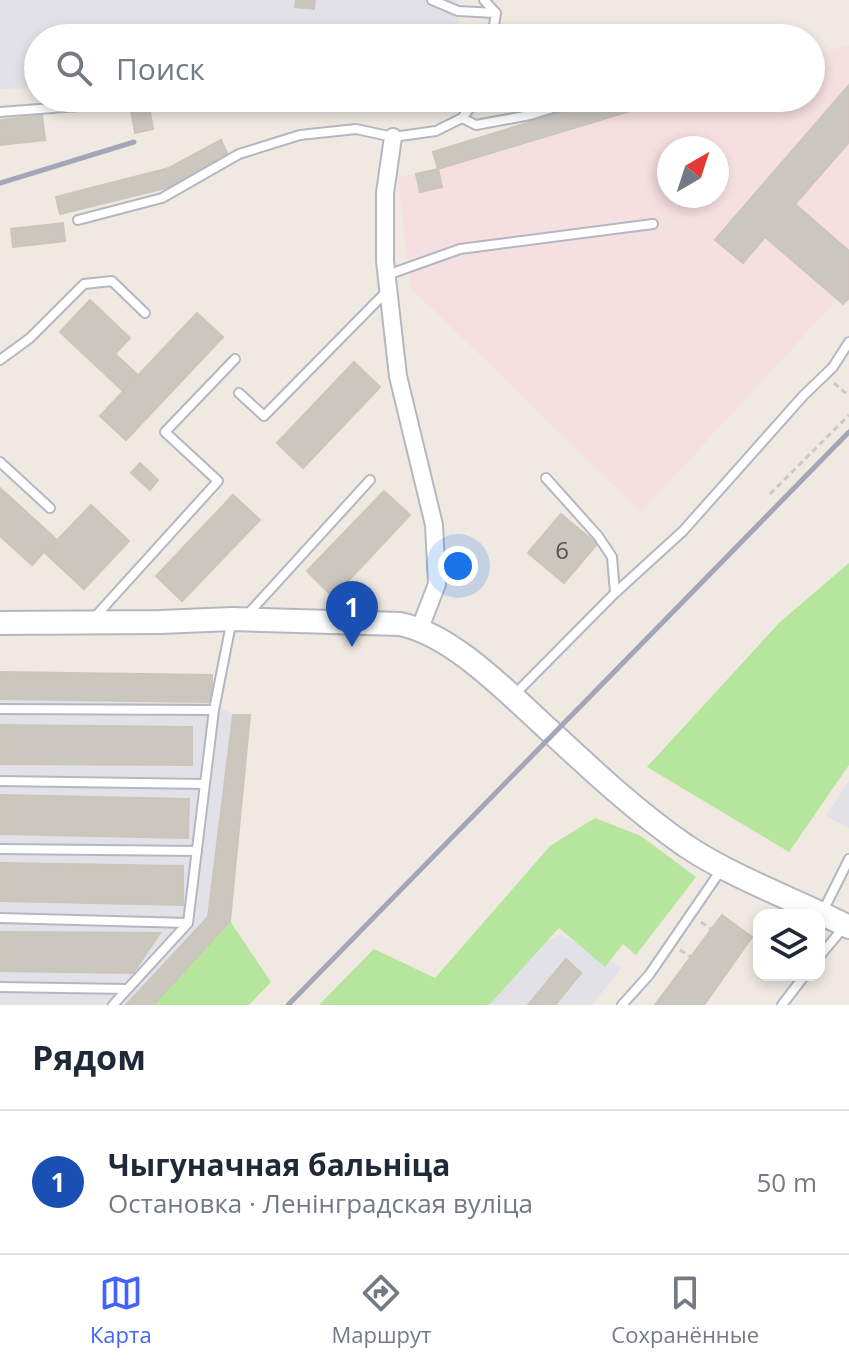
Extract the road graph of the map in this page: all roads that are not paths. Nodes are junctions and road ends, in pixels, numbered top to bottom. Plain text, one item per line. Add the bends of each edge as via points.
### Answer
1 (432, 0) edge
2 (488, 1) edge
3 (496, 13) junction
4 (494, 24) edge
5 (24, 110) edge
6 (0, 112) edge
7 (467, 112) edge
8 (540, 112) edge
9 (462, 118) junction
10 (393, 137) junction
11 (78, 220) dead end
12 (653, 224) dead end
13 (387, 282) junction
14 (145, 313) dead end
15 (849, 342) edge
16 (235, 359) dead end
17 (0, 360) edge
18 (239, 393) dead end
19 (0, 462) edge
20 (546, 478) dead end
21 (370, 480) dead end
22 (50, 508) dead end
23 (615, 593) junction
24 (238, 619) junction
25 (90, 622) junction
26 (0, 623) edge
27 (420, 628) junction
28 (512, 697) junction
29 (0, 709) edge
30 (214, 710) junction
31 (0, 781) edge
32 (205, 784) junction
33 (0, 849) edge
34 (197, 851) junction
35 (849, 859) edge
36 (723, 867) junction
37 (813, 909) edge
38 (824, 909) edge
39 (825, 915) edge
40 (0, 918) edge
41 (188, 923) junction
42 (847, 926) edge
43 (825, 950) edge
44 (800, 981) edge
45 (0, 987) edge
46 (127, 989) junction
47 (113, 1005) edge
48 (622, 1005) edge
49 (782, 1005) edge

1 - 3 lane via 458,11
2 - 3 lane
3 - 4 lane
5 - 6 lane
7 - 9 lane
8 - 9 lane via 476,125
9 - 10 lane via 436,131
10 - 11 lane via 356,129 300,135 239,154 162,198
10 - 13 street via 385,193
12 - 13 lane via 460,249
13 - 18 lane via 264,416
13 - 27 street via 398,376 434,525 437,584
14 - 17 lane via 112,281 84,284
15 - 23 lane via 683,531
16 - 25 lane via 165,432 218,481
19 - 22 lane
20 - 23 lane via 612,557
21 - 24 lane
23 - 28 lane
24 - 25 street
24 - 27 street
24 - 30 lane
25 - 26 street
27 - 28 street via 447,643
28 - 36 street via 620,794
29 - 30 lane
30 - 32 lane
31 - 32 lane
32 - 34 lane
33 - 34 lane
34 - 41 lane
35 - 38 lane
36 - 37 street
36 - 48 lane via 649,975
39 - 42 street
40 - 41 lane
41 - 46 lane
42 - 43 lane
44 - 49 lane
45 - 46 lane
46 - 47 lane

